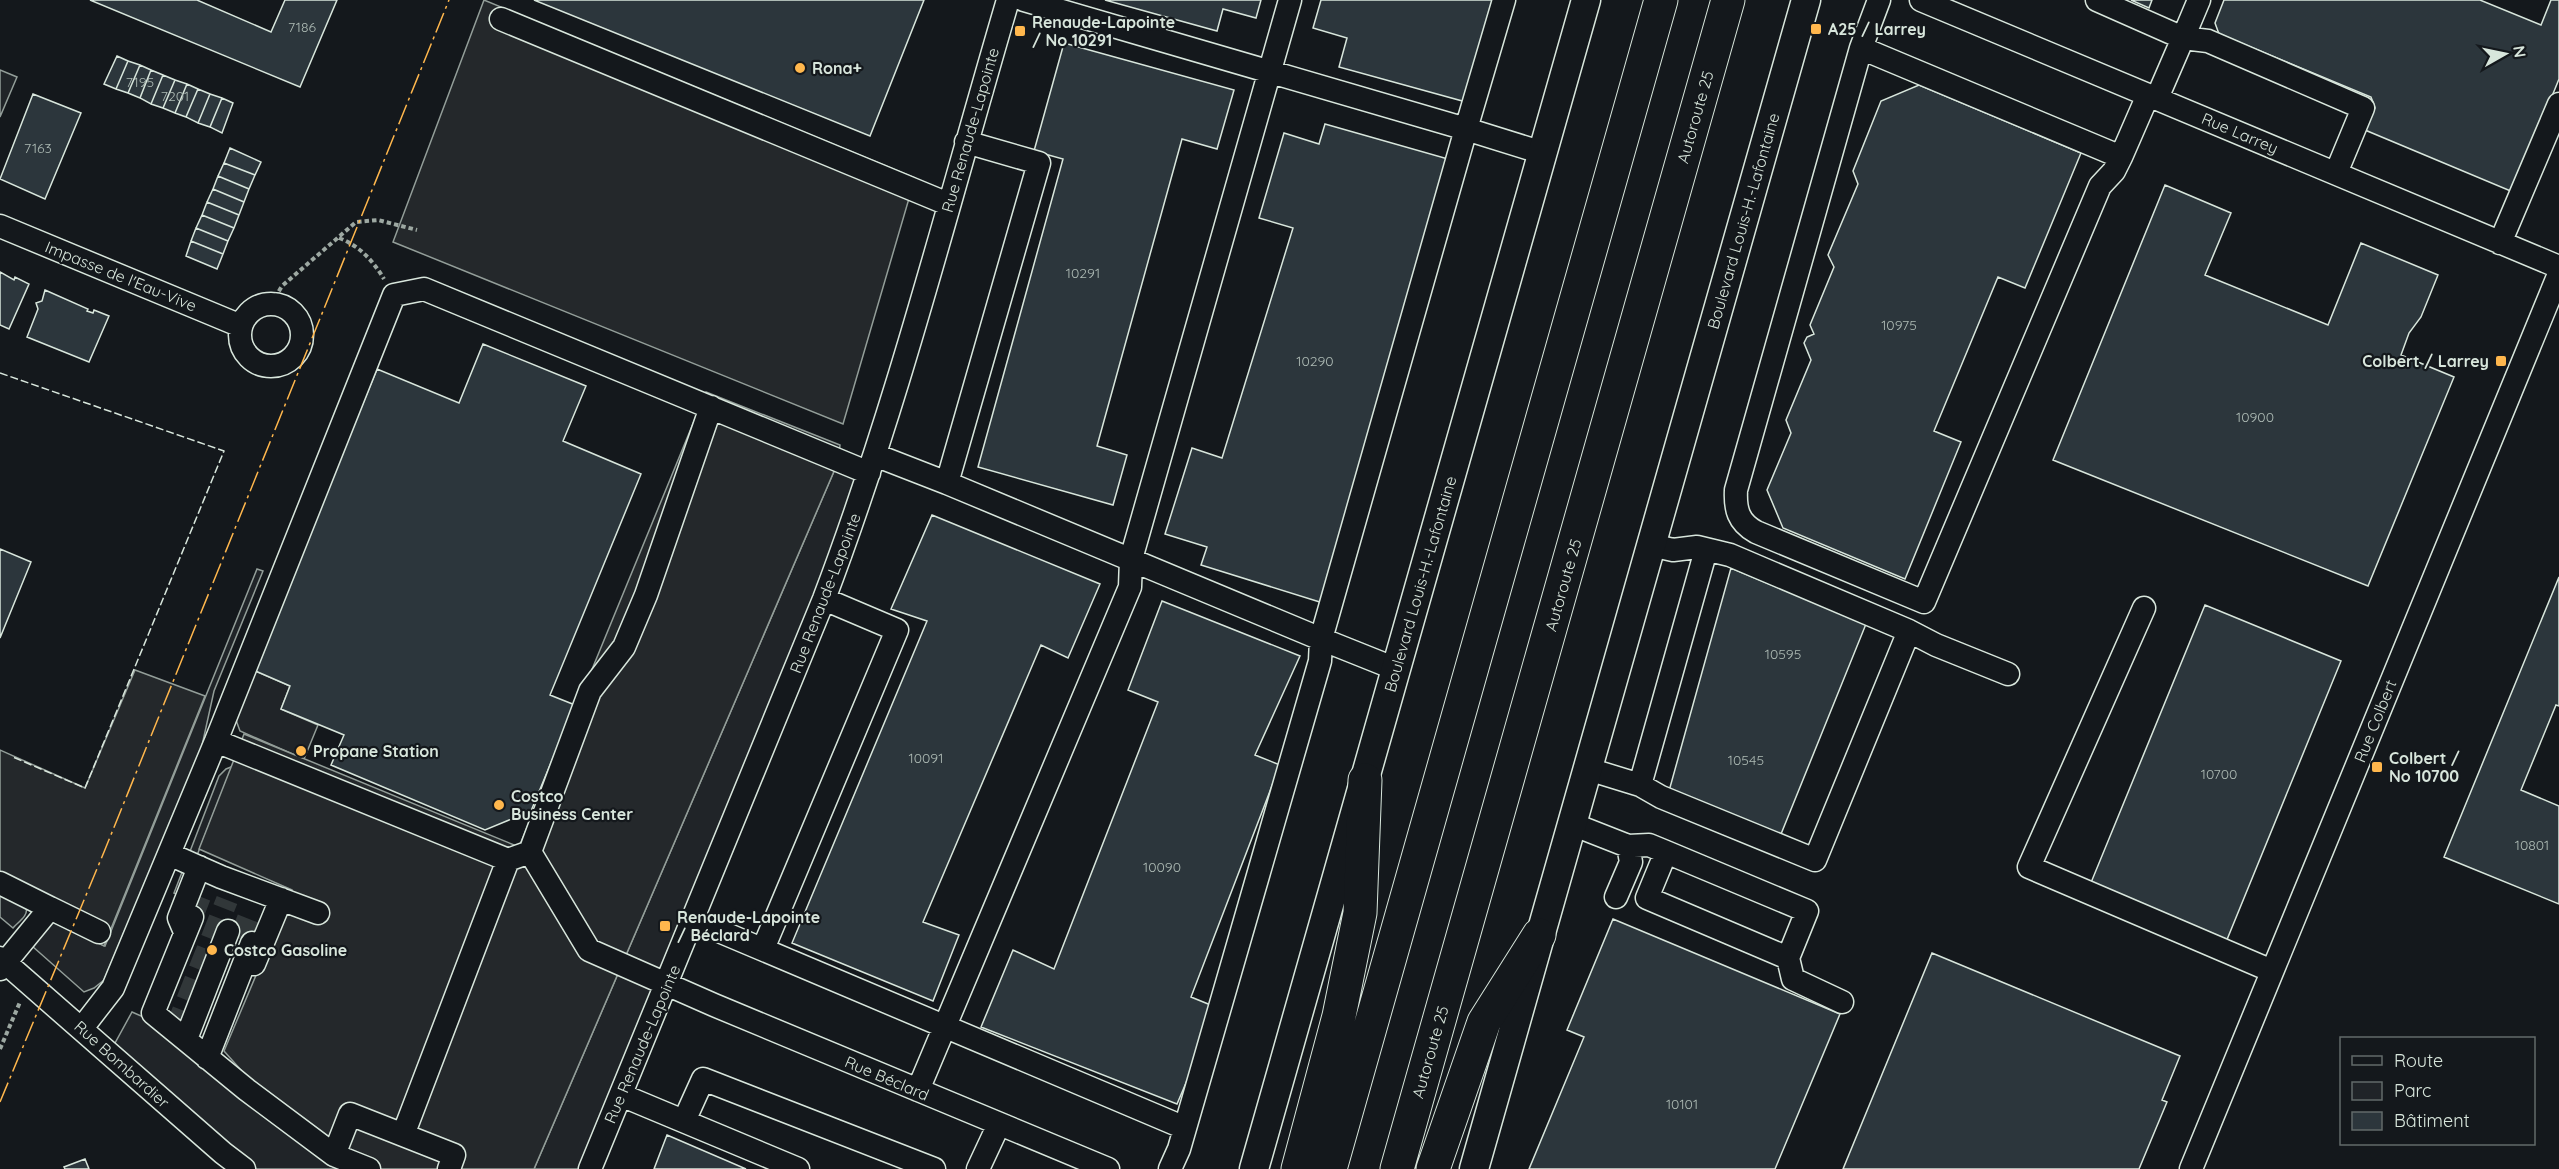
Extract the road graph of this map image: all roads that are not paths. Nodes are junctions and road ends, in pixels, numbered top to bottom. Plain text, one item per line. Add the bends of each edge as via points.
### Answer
1 (1008, 0) edge
2 (1024, 0) edge
3 (1290, 0) edge
4 (1504, 0) edge
5 (1586, 0) edge
6 (1661, 0) edge
7 (1728, 0) edge
8 (1806, 0) edge
9 (1879, 0) edge
10 (1920, 0) edge
11 (2097, 0) edge
12 (2199, 0) edge
13 (501, 19) dead end
14 (2183, 38) junction
15 (1861, 48) junction
16 (1270, 72) junction
17 (2152, 97) junction
18 (2559, 104) edge
19 (1467, 129) junction
20 (966, 142) junction
21 (1543, 153) junction
22 (2121, 157) junction
23 (2336, 173) junction
24 (948, 204) junction
25 (0, 226) edge
26 (2500, 243) junction
27 (2559, 267) edge
28 (2559, 274) edge
29 (241, 326) junction
30 (711, 406) junction
31 (872, 464) junction
32 (947, 483) junction
33 (1651, 545) junction
34 (1706, 550) junction
35 (1131, 559) junction
36 (824, 599) junction
37 (2144, 608) dead end
38 (1909, 631) junction
39 (1321, 639) junction
40 (1395, 669) junction
41 (2008, 674) dead end
42 (216, 741) junction
43 (1587, 769) junction
44 (1365, 780) junction
45 (1640, 785) junction
46 (1572, 824) junction
47 (1628, 846) junction
48 (530, 852) junction
49 (1666, 852) junction
50 (169, 854) junction
51 (508, 860) junction
52 (0, 883) edge
53 (237, 892) junction
54 (1616, 897) dead end
55 (50, 908) junction
56 (318, 913) dead end
57 (693, 920) junction
58 (99, 932) dead end
59 (1539, 935) junction
60 (763, 949) junction
61 (1788, 958) junction
62 (1, 963) edge
63 (2272, 971) junction
64 (237, 982) junction
65 (667, 985) junction
66 (1842, 1002) dead end
67 (944, 1026) junction
68 (82, 1028) junction
69 (197, 1049) junction
70 (918, 1090) junction
71 (621, 1095) junction
72 (684, 1121) junction
73 (999, 1124) junction
74 (1185, 1128) junction
75 (403, 1135) junction
76 (334, 1155) junction
77 (985, 1167) edge
78 (1100, 1168) edge
79 (244, 1169) edge
80 (369, 1169) edge
81 (448, 1169) edge
82 (591, 1169) edge
83 (798, 1169) edge
84 (934, 1169) edge
85 (1170, 1169) edge
86 (1254, 1169) edge
87 (1298, 1169) edge
88 (1330, 1169) edge
89 (1397, 1169) edge
90 (1434, 1169) edge
91 (1474, 1169) edge
92 (2191, 1169) edge

1 - 20 street, Rue Renaude-Lapointe
2 - 16 street
3 - 16 street
4 - 19 street
5 - 21 main road, Boulevard Louis-H.-Lafontaine
6 - 88 highway
7 - 89 highway, Autoroute 25
8 - 33 main road, Boulevard Louis-H.-Lafontaine
9 - 15 street
10 - 17 street, Rue Larrey
11 - 14 street
12 - 14 street
13 - 24 street
14 - 17 street
14 - 23 street via 2208,41 2363,108
15 - 22 street
15 - 22 street via 1736,490 1739,517 1756,532 1924,602 2100,186 2115,171
16 - 19 street
16 - 35 street
17 - 22 street
17 - 23 street, Rue Larrey
18 - 26 street
19 - 21 street
19 - 39 street
20 - 24 street, Rue Renaude-Lapointe
20 - 32 street via 1040,163
21 - 40 main road, Boulevard Louis-H.-Lafontaine
23 - 26 street, Rue Larrey
24 - 31 street, Rue Renaude-Lapointe
25 - 29 street, Impasse de l'Eau-Vive
26 - 27 street, Rue Larrey
28 - 63 street, Rue Colbert
29 - 29 street via 253,310 271,304 289,310 300,326 300,345 287,362 266,366 256,362 242,347
30 - 31 street
30 - 42 street via 424,289 394,295
30 - 48 street via 646,595 624,647 590,691
31 - 32 street
31 - 36 street, Rue Renaude-Lapointe
32 - 35 street
33 - 34 street via 1670,550
33 - 43 main road, Boulevard Louis-H.-Lafontaine
34 - 38 street via 1730,555
34 - 45 street
35 - 39 street
35 - 67 street via 1130,587
36 - 57 street, Rue Renaude-Lapointe
36 - 60 street via 897,630
37 - 63 street via 2029,867
38 - 41 street
38 - 45 street via 1815,860
39 - 40 street
39 - 74 street via 1320,661
40 - 44 main road, Boulevard Louis-H.-Lafontaine
42 - 50 street
42 - 51 street
43 - 45 street
43 - 46 main road, Boulevard Louis-H.-Lafontaine
44 - 86 main road, Boulevard Louis-H.-Lafontaine
44 - 87 highway via 1360,913 1339,1016
46 - 47 street
46 - 59 main road, Boulevard Louis-H.-Lafontaine
47 - 49 street via 1649,845
47 - 54 street via 1631,862
48 - 51 street
48 - 65 street, Rue Béclard via 589,950
49 - 61 street via 1647,898
49 - 61 street via 1807,911
50 - 53 street
50 - 68 street via 113,988
51 - 75 street
52 - 55 street
53 - 56 street
53 - 64 street via 252,969
53 - 69 street via 179,918 193,924 153,1013
55 - 58 street
55 - 62 street
57 - 60 street
57 - 65 street, Rue Renaude-Lapointe
59 - 90 highway via 1484,1023
59 - 91 main road, Boulevard Louis-H.-Lafontaine
60 - 67 street
61 - 66 street via 1793,979
62 - 68 street, Rue Bombardier
63 - 92 street, Rue Colbert
64 - 69 street
64 - 69 street via 240,938
65 - 70 street, Rue Béclard
65 - 71 street, Rue Renaude-Lapointe
67 - 70 street
67 - 74 street
68 - 79 street, Rue Bombardier
69 - 76 street
70 - 73 street, Rue Béclard
71 - 72 street
71 - 82 street, Rue Renaude-Lapointe
72 - 83 street
72 - 84 street via 703,1079
73 - 77 street
73 - 78 street, Rue Béclard
74 - 85 street
75 - 76 street via 350,1114
75 - 81 street via 454,1155
76 - 80 street

